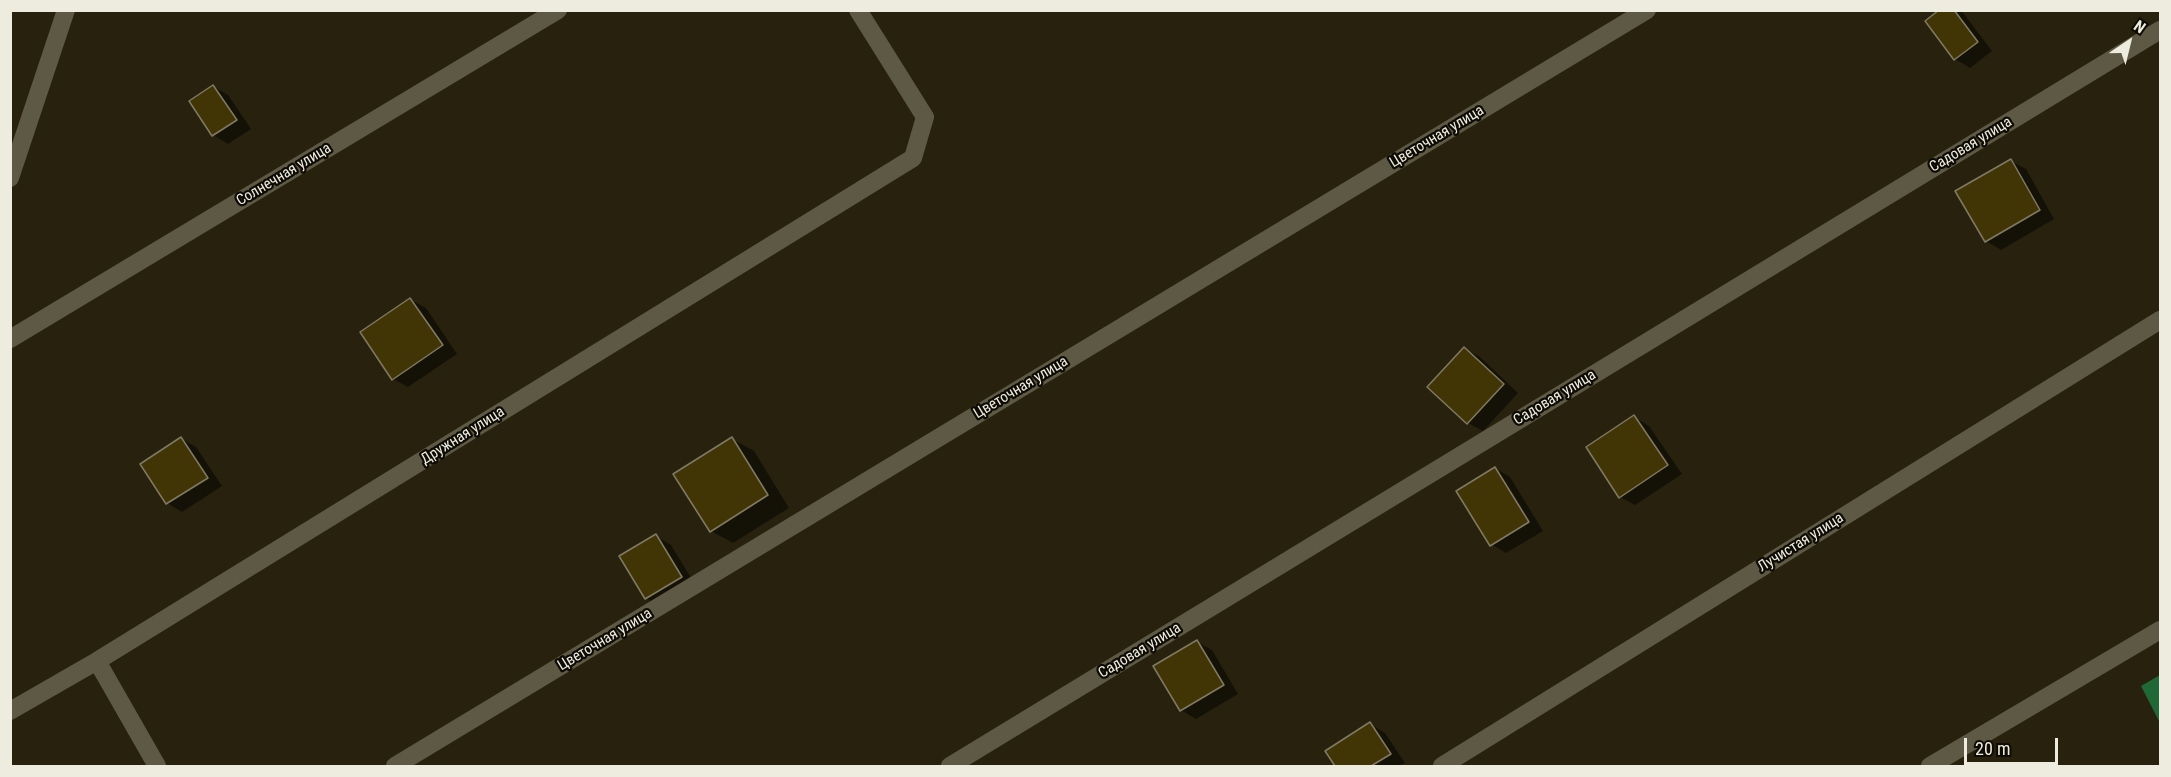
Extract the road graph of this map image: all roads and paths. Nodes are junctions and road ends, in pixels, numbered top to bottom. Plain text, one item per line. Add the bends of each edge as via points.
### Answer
1 (66, 10) edge
2 (558, 10) edge
3 (858, 10) edge
4 (1647, 10) edge
5 (2160, 30) edge
6 (10, 178) edge
7 (2160, 320) edge
8 (10, 339) edge
9 (2160, 630) edge
10 (97, 661) junction
11 (10, 711) edge
12 (156, 766) edge
13 (395, 766) edge
14 (950, 766) edge
15 (1442, 766) edge
16 (1930, 766) edge

1 - 6 street
2 - 8 street, Солнечная улица
3 - 10 street, Дружная улица via 925,117 914,158
4 - 13 street, Цветочная улица
5 - 14 street, Садовая улица
7 - 15 street, Лучистая улица
9 - 16 street
10 - 11 street, Дружная улица
10 - 12 street

